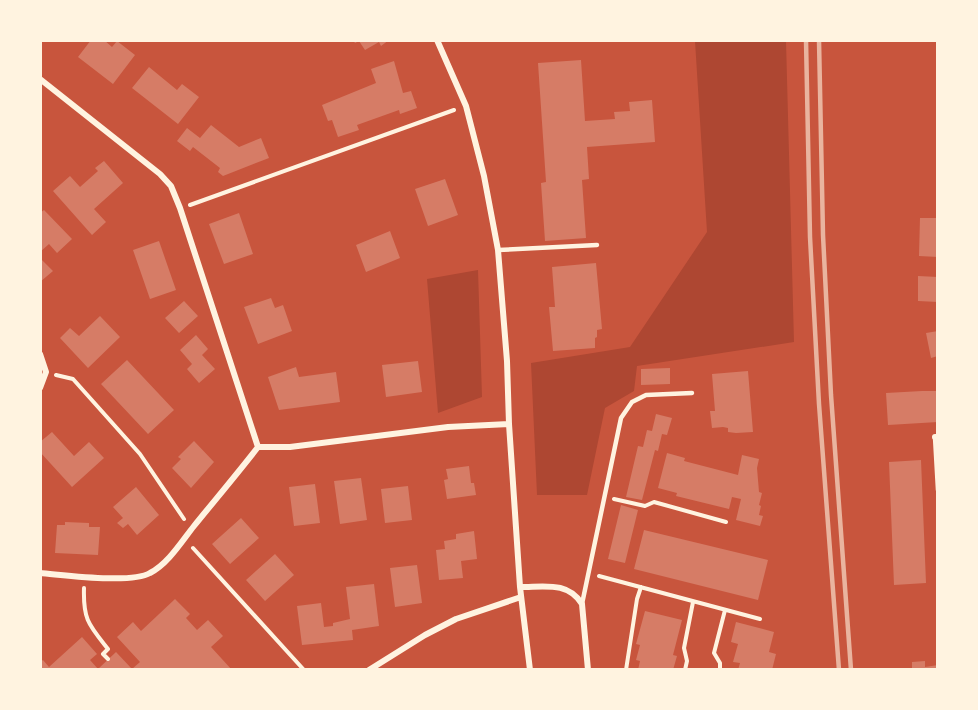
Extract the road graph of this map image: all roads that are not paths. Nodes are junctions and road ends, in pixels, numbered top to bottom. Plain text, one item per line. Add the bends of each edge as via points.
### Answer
1 (437, 40) edge
2 (40, 79) edge
3 (597, 245) dead end
4 (498, 250) junction
5 (40, 354) edge
6 (40, 388) edge
7 (692, 393) dead end
8 (509, 424) junction
9 (936, 437) edge
10 (258, 447) junction
11 (938, 490) edge
12 (40, 573) edge
13 (520, 587) junction
14 (521, 597) junction
15 (582, 604) junction
16 (369, 669) edge
17 (530, 669) edge
18 (588, 669) edge

1 - 4 street via 466,106
2 - 10 street via 171,186
3 - 4 lane
4 - 8 street
5 - 6 street via 46,372
7 - 15 lane via 646,395 632,402 621,418
8 - 10 street via 448,427 291,447
8 - 13 street
9 - 11 lane
10 - 12 street via 184,538 150,573 138,577
13 - 14 street
13 - 15 street via 560,586 576,595
14 - 16 street via 456,619
14 - 17 street
15 - 18 street

